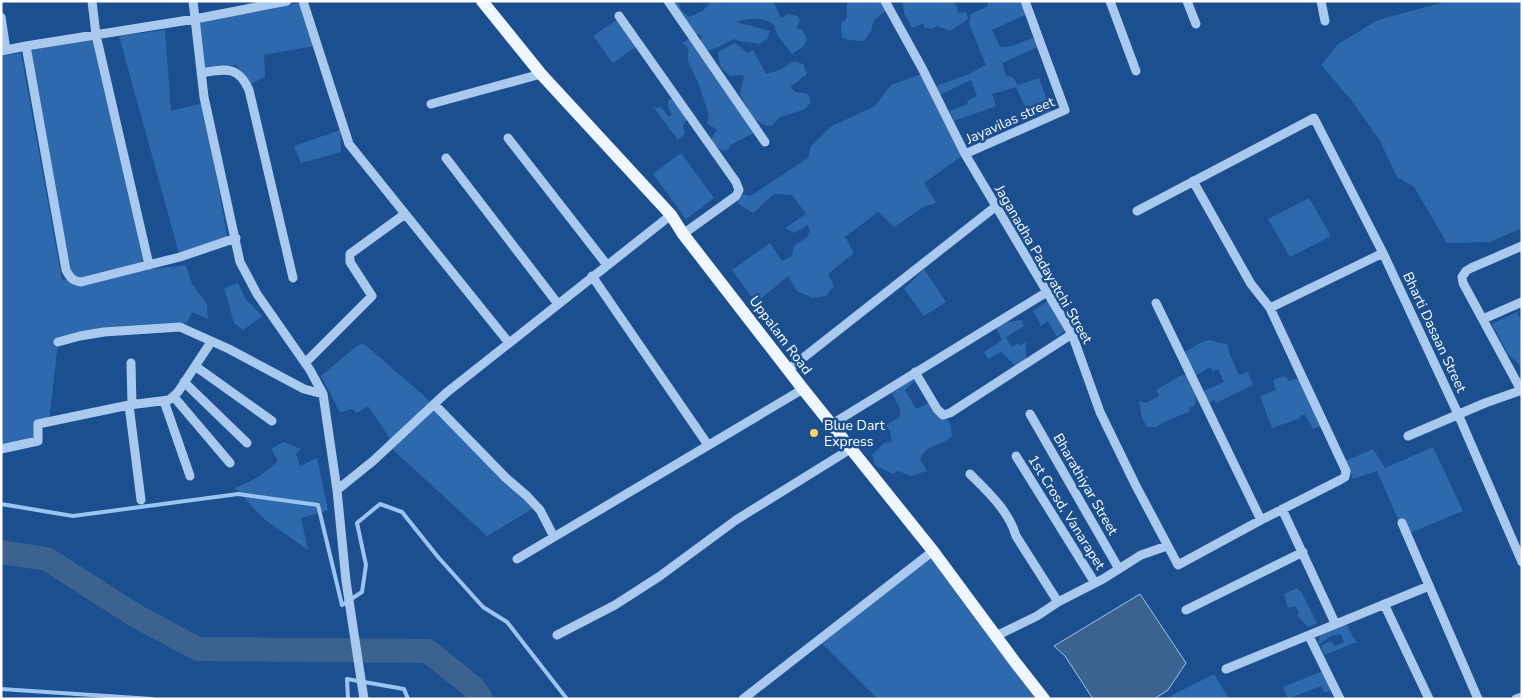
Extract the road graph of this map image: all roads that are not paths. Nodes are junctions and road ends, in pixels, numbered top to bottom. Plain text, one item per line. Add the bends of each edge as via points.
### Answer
1 (92, 1) edge
2 (193, 1) edge
3 (287, 1) edge
4 (303, 1) edge
5 (482, 1) edge
6 (668, 1) edge
7 (885, 1) edge
8 (1025, 1) edge
9 (1110, 1) edge
10 (1187, 1) edge
11 (1321, 1) edge
12 (619, 16) dead end
13 (1, 17) edge
14 (196, 19) junction
15 (1326, 21) dead end
16 (1196, 24) dead end
17 (96, 35) junction
18 (26, 46) junction
19 (3, 51) edge
20 (201, 72) junction
21 (1136, 72) dead end
22 (541, 74) junction
23 (431, 104) dead end
24 (508, 138) dead end
25 (765, 142) dead end
26 (965, 154) junction
27 (446, 158) dead end
28 (1192, 180) junction
29 (995, 207) junction
30 (1137, 212) dead end
31 (405, 214) junction
32 (671, 215) junction
33 (684, 234) junction
34 (236, 238) junction
35 (1522, 246) edge
36 (1383, 253) junction
37 (149, 265) junction
38 (607, 265) junction
39 (592, 276) junction
40 (293, 278) dead end
41 (1047, 292) junction
42 (1522, 302) edge
43 (1156, 303) dead end
44 (558, 304) junction
45 (1270, 308) junction
46 (1483, 319) junction
47 (1072, 334) junction
48 (58, 342) dead end
49 (211, 342) junction
50 (509, 343) junction
51 (131, 363) dead end
52 (305, 363) junction
53 (195, 366) junction
54 (789, 369) junction
55 (915, 372) junction
56 (184, 382) junction
57 (803, 389) junction
58 (1521, 390) edge
59 (323, 394) junction
60 (174, 397) junction
61 (164, 402) junction
62 (434, 404) junction
63 (130, 405) junction
64 (1030, 414) dead end
65 (1458, 414) junction
66 (272, 421) dead end
67 (832, 424) junction
68 (1408, 436) dead end
69 (247, 443) dead end
70 (708, 446) junction
71 (852, 448) junction
72 (1, 449) edge
73 (1016, 456) dead end
74 (230, 463) dead end
75 (970, 474) dead end
76 (190, 476) dead end
77 (337, 490) junction
78 (141, 500) dead end
79 (1282, 509) junction
80 (1260, 520) junction
81 (1402, 523) dead end
82 (554, 538) junction
83 (1167, 546) junction
84 (932, 552) junction
85 (1303, 552) junction
86 (517, 559) dead end
87 (1522, 562) edge
88 (1119, 569) junction
89 (1095, 583) junction
90 (1429, 586) junction
91 (1058, 602) junction
92 (1384, 604) junction
93 (1186, 610) dead end
94 (1335, 624) junction
95 (557, 635) dead end
96 (996, 636) junction
97 (1309, 636) junction
98 (1226, 669) dead end
99 (1522, 697) edge
100 (364, 699) edge
101 (743, 699) edge
102 (1044, 699) edge
103 (1340, 699) edge
104 (1429, 699) edge
105 (1478, 699) edge
106 (1516, 699) edge

1 - 17 street
2 - 14 street
3 - 14 street
4 - 31 street via 348,144
5 - 22 main road, Uppalam Road
6 - 25 street
7 - 26 street, Jaganadha Padayatchi Street
8 - 26 street, Jayavilas street via 1065,110
9 - 21 street
10 - 16 street
11 - 15 street
12 - 33 street via 739,190 736,196
13 - 19 street
14 - 17 street
14 - 20 street
17 - 18 street
17 - 37 street
18 - 19 street
18 - 37 street via 69,277 81,282
20 - 34 street
20 - 40 street via 234,71 246,83
22 - 23 street
22 - 32 main road, Uppalam Road
24 - 38 street
26 - 29 street, Jaganadha Padayatchi Street
27 - 44 street
28 - 30 street
28 - 36 street, Bharti Dasaan Street via 1314,118
28 - 45 street via 1250,284
29 - 41 street, Jaganadha Padayatchi Street
29 - 54 street
31 - 50 street
31 - 52 street via 350,254 350,262 372,296
32 - 33 main road, Uppalam Road
32 - 38 street
33 - 54 main road, Uppalam Road
34 - 37 street
34 - 52 street via 240,262 257,294
35 - 46 street via 1471,268 1462,277
36 - 45 street
36 - 65 street, Bharti Dasaan Street
38 - 39 street
39 - 44 street
39 - 70 street
41 - 47 street, Jaganadha Padayatchi Street
41 - 55 street
42 - 46 street
43 - 80 street
44 - 50 street
45 - 79 street via 1346,471 1340,480
46 - 58 street
47 - 55 street via 943,415
47 - 83 street, Jaganadha Padayatchi Street via 1100,412
48 - 49 street via 104,332 180,327
49 - 53 street
49 - 59 street via 304,389
50 - 62 street
51 - 63 street
52 - 59 street
53 - 56 street
53 - 66 street
54 - 57 main road, Uppalam Road
55 - 67 street
56 - 60 street
56 - 69 street
57 - 67 main road, Uppalam Road
57 - 70 street
58 - 65 street
59 - 77 street
60 - 61 street
60 - 74 street
61 - 63 street
61 - 76 street
62 - 77 street
62 - 82 street via 540,510
63 - 72 street via 38,424 38,441
63 - 78 street
64 - 88 street, Bharathiyar Street
65 - 68 street
65 - 87 street, Bharti Dasaan Street
67 - 71 main road, Uppalam Road
70 - 82 street
71 - 84 main road, Uppalam Road
71 - 95 street via 736,520 623,600
73 - 89 street, 1st Crosd, Vanarapet
75 - 91 street via 993,497 1013,525 1016,536
77 - 100 street via 346,581
79 - 80 street
79 - 85 street
80 - 83 street, Jaganadha Padayatchi Street via 1178,565
81 - 90 street
82 - 86 street
83 - 88 street via 1141,555
84 - 96 main road, Uppalam Road
84 - 101 street
85 - 93 street
85 - 94 street
88 - 89 street
89 - 91 street
90 - 92 street
90 - 105 street
91 - 96 street
92 - 94 street
92 - 104 street
94 - 97 street
96 - 102 main road, Uppalam Road
97 - 98 street
97 - 103 street
99 - 106 street

